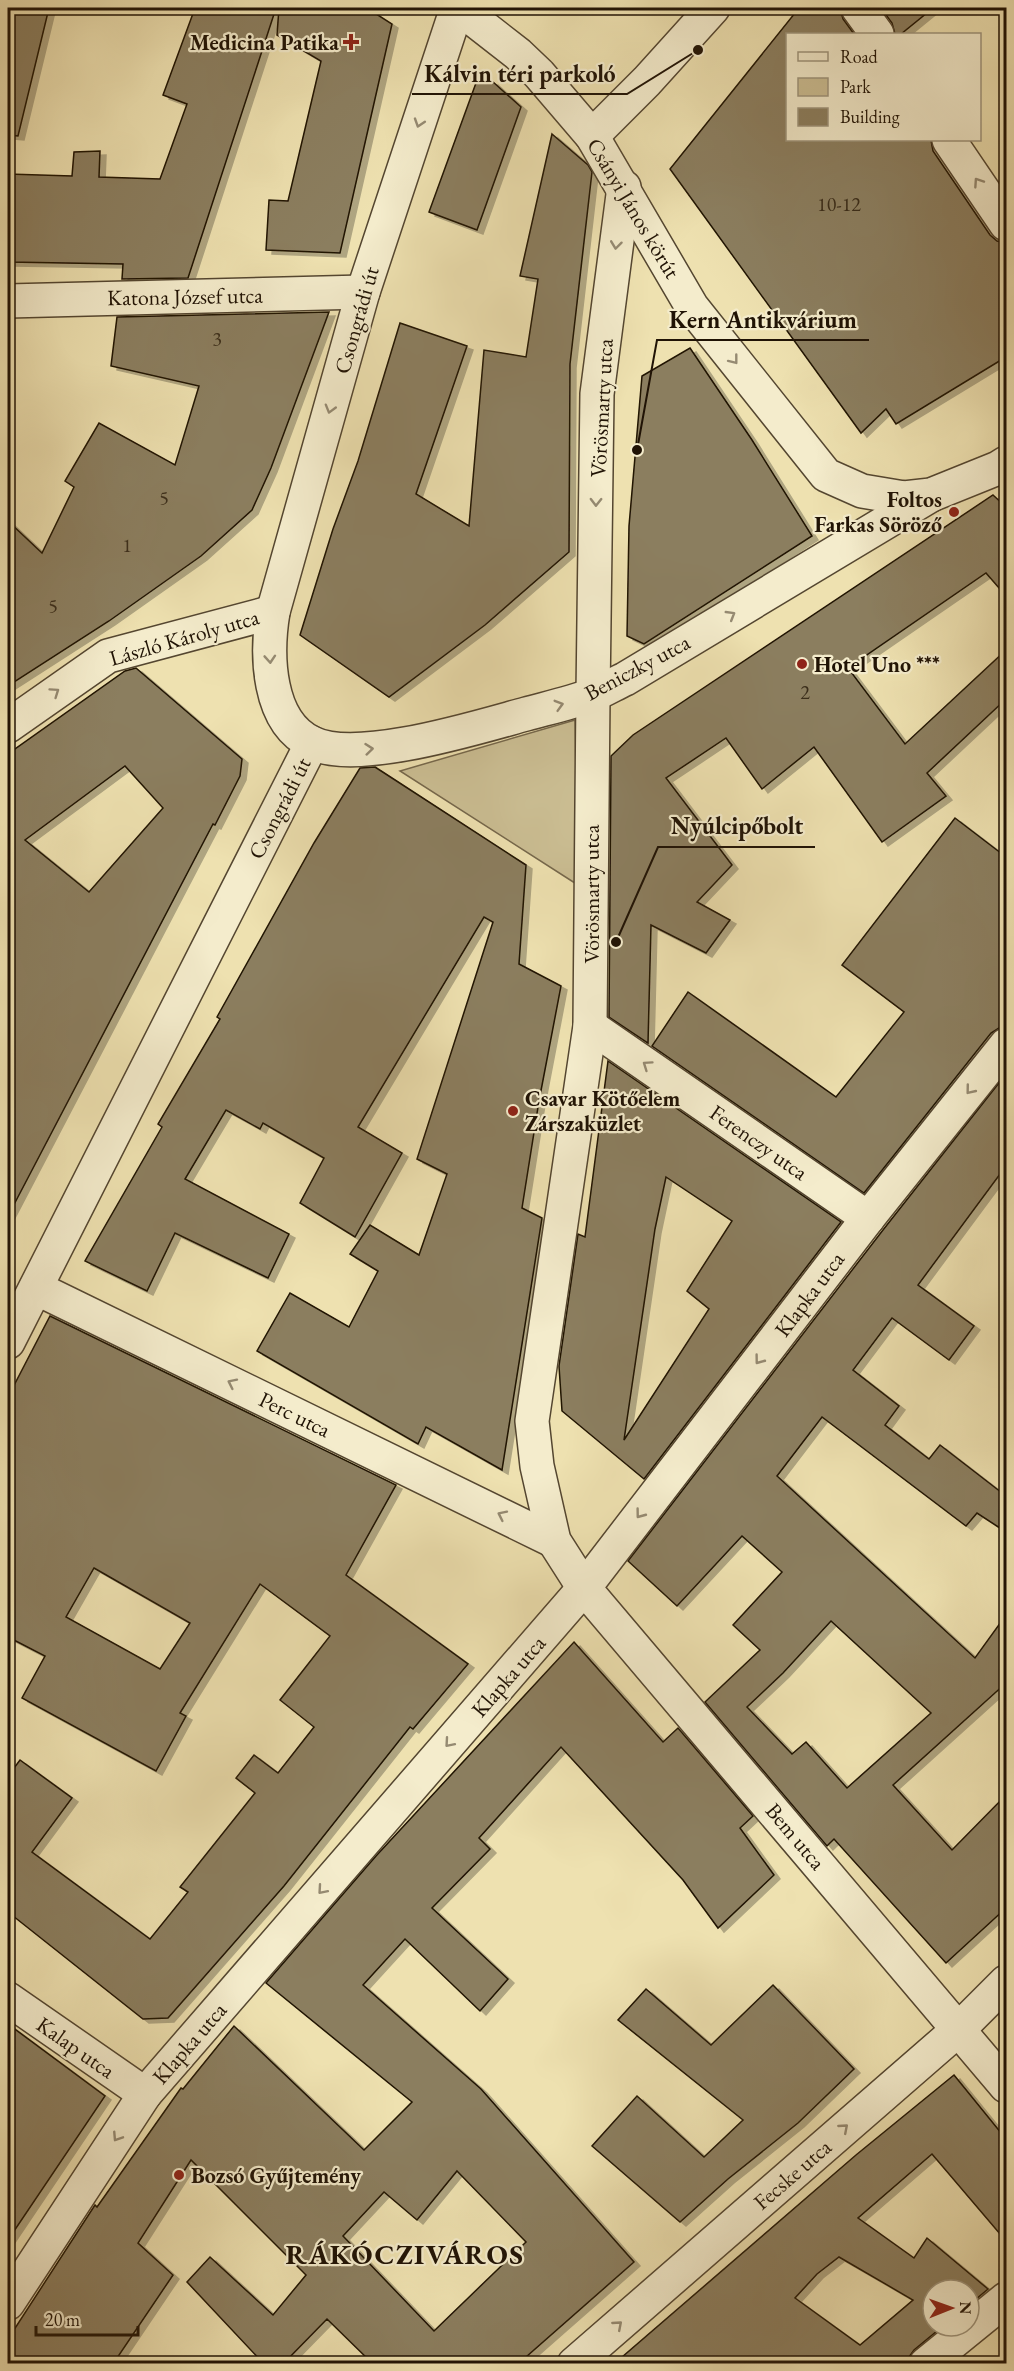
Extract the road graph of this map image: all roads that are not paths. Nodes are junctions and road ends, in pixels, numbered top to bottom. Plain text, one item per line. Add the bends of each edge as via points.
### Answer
1 (458, 8) edge
2 (713, 8) edge
3 (858, 8) edge
4 (876, 33) edge
5 (592, 136) junction
6 (950, 141) edge
7 (624, 187) junction
8 (1006, 224) edge
9 (363, 292) junction
10 (8, 301) edge
11 (1004, 469) edge
12 (931, 495) junction
13 (273, 612) junction
14 (593, 695) junction
15 (8, 726) edge
16 (312, 743) junction
17 (590, 1026) junction
18 (1006, 1045) edge
19 (868, 1218) junction
20 (36, 1288) junction
21 (8, 1342) edge
22 (554, 1541) junction
23 (584, 1588) junction
24 (1006, 1982) edge
25 (8, 1999) edge
26 (959, 2029) junction
27 (1006, 2086) edge
28 (145, 2094) junction
29 (1006, 2299) edge
30 (8, 2304) edge
31 (574, 2364) edge
32 (926, 2364) edge

1 - 5 street, Csányi János körút via 539,74
1 -> 9 street, Csongrádi út
2 - 5 street
3 - 4 street
5 - 7 street, Csányi János körút
8 -> 6 street
7 -> 12 street, Csányi János körút via 692,307 821,469 862,491 904,498
7 -> 14 street, Vörösmarty utca via 597,394
9 - 10 street, Katona József utca
9 -> 13 street, Csongrádi út
11 - 12 street, Csányi János körút
14 -> 12 street, Beniczky utca
15 -> 13 street, László Károly utca via 108,656
13 -> 16 street, Csongrádi út via 269,638 273,686 288,722
16 -> 14 street, Beniczky utca via 341,751 374,748 456,733
14 - 17 street, Vörösmarty utca
16 - 20 street, Csongrádi út
19 -> 17 street, Ferenczy utca
17 - 22 street, Vörösmarty utca via 532,1421 537,1466
18 -> 19 street, Klapka utca
19 -> 23 street, Klapka utca
20 - 21 street, Csongrádi út
22 -> 20 street, Perc utca
22 - 23 street, Vörösmarty utca
23 - 26 street, Bem utca
23 -> 28 street, Klapka utca
24 - 26 street, Fecske utca
25 - 28 street, Kalap utca
26 - 27 street, Bem utca
31 -> 26 street, Fecske utca
28 -> 30 street, Klapka utca
29 - 32 street

